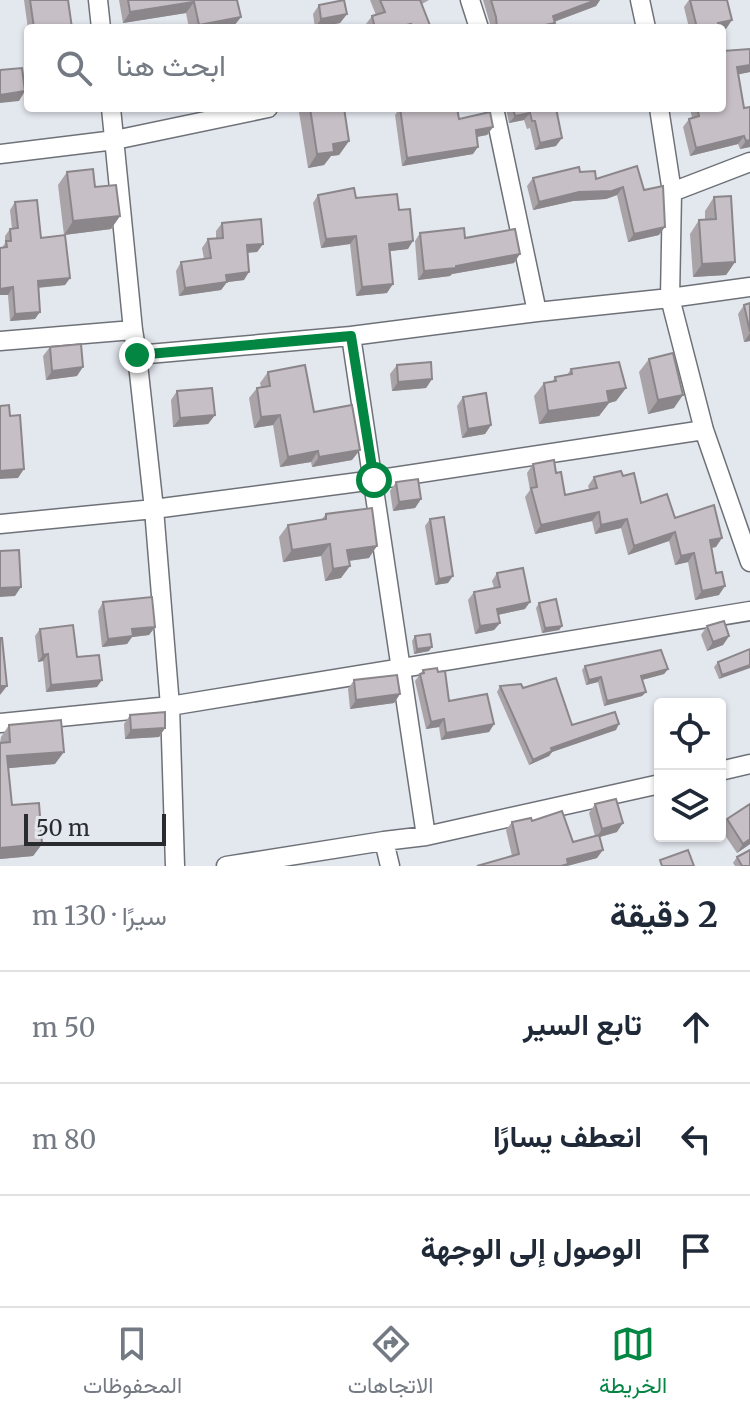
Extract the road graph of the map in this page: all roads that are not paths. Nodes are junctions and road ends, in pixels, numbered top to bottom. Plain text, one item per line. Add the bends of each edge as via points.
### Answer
1 (98, 0) edge
2 (470, 0) edge
3 (640, 0) edge
4 (101, 24) edge
5 (478, 24) edge
6 (645, 24) edge
7 (112, 112) edge
8 (249, 112) edge
9 (495, 112) edge
10 (660, 112) edge
11 (115, 140) junction
12 (0, 154) edge
13 (750, 162) edge
14 (672, 192) junction
15 (750, 287) edge
16 (670, 298) junction
17 (537, 312) junction
18 (133, 330) junction
19 (351, 336) junction
20 (0, 341) edge
21 (137, 355) junction
22 (704, 430) junction
23 (374, 480) junction
24 (154, 509) junction
25 (0, 524) edge
26 (750, 562) edge
27 (750, 611) edge
28 (400, 667) junction
29 (170, 706) junction
30 (0, 723) edge
31 (750, 764) edge
32 (724, 770) edge
33 (654, 785) edge
34 (426, 836) junction
35 (384, 841) junction
36 (175, 866) edge
37 (226, 866) edge
38 (390, 866) edge

1 - 4 street
2 - 5 street
3 - 6 street
7 - 11 street
8 - 11 street
9 - 17 street
10 - 14 street
11 - 12 street
11 - 18 street
13 - 14 street
14 - 16 street
15 - 16 street
16 - 17 street
16 - 22 street
17 - 19 street
18 - 20 street
18 - 21 street
19 - 21 street
19 - 23 street
21 - 24 street
22 - 23 street
22 - 26 street
23 - 24 street
23 - 28 street
24 - 25 street
24 - 29 street
27 - 28 street
28 - 29 street
28 - 34 street
29 - 30 street
29 - 36 street
31 - 32 street
33 - 34 street
34 - 35 street
35 - 37 street
35 - 38 street

